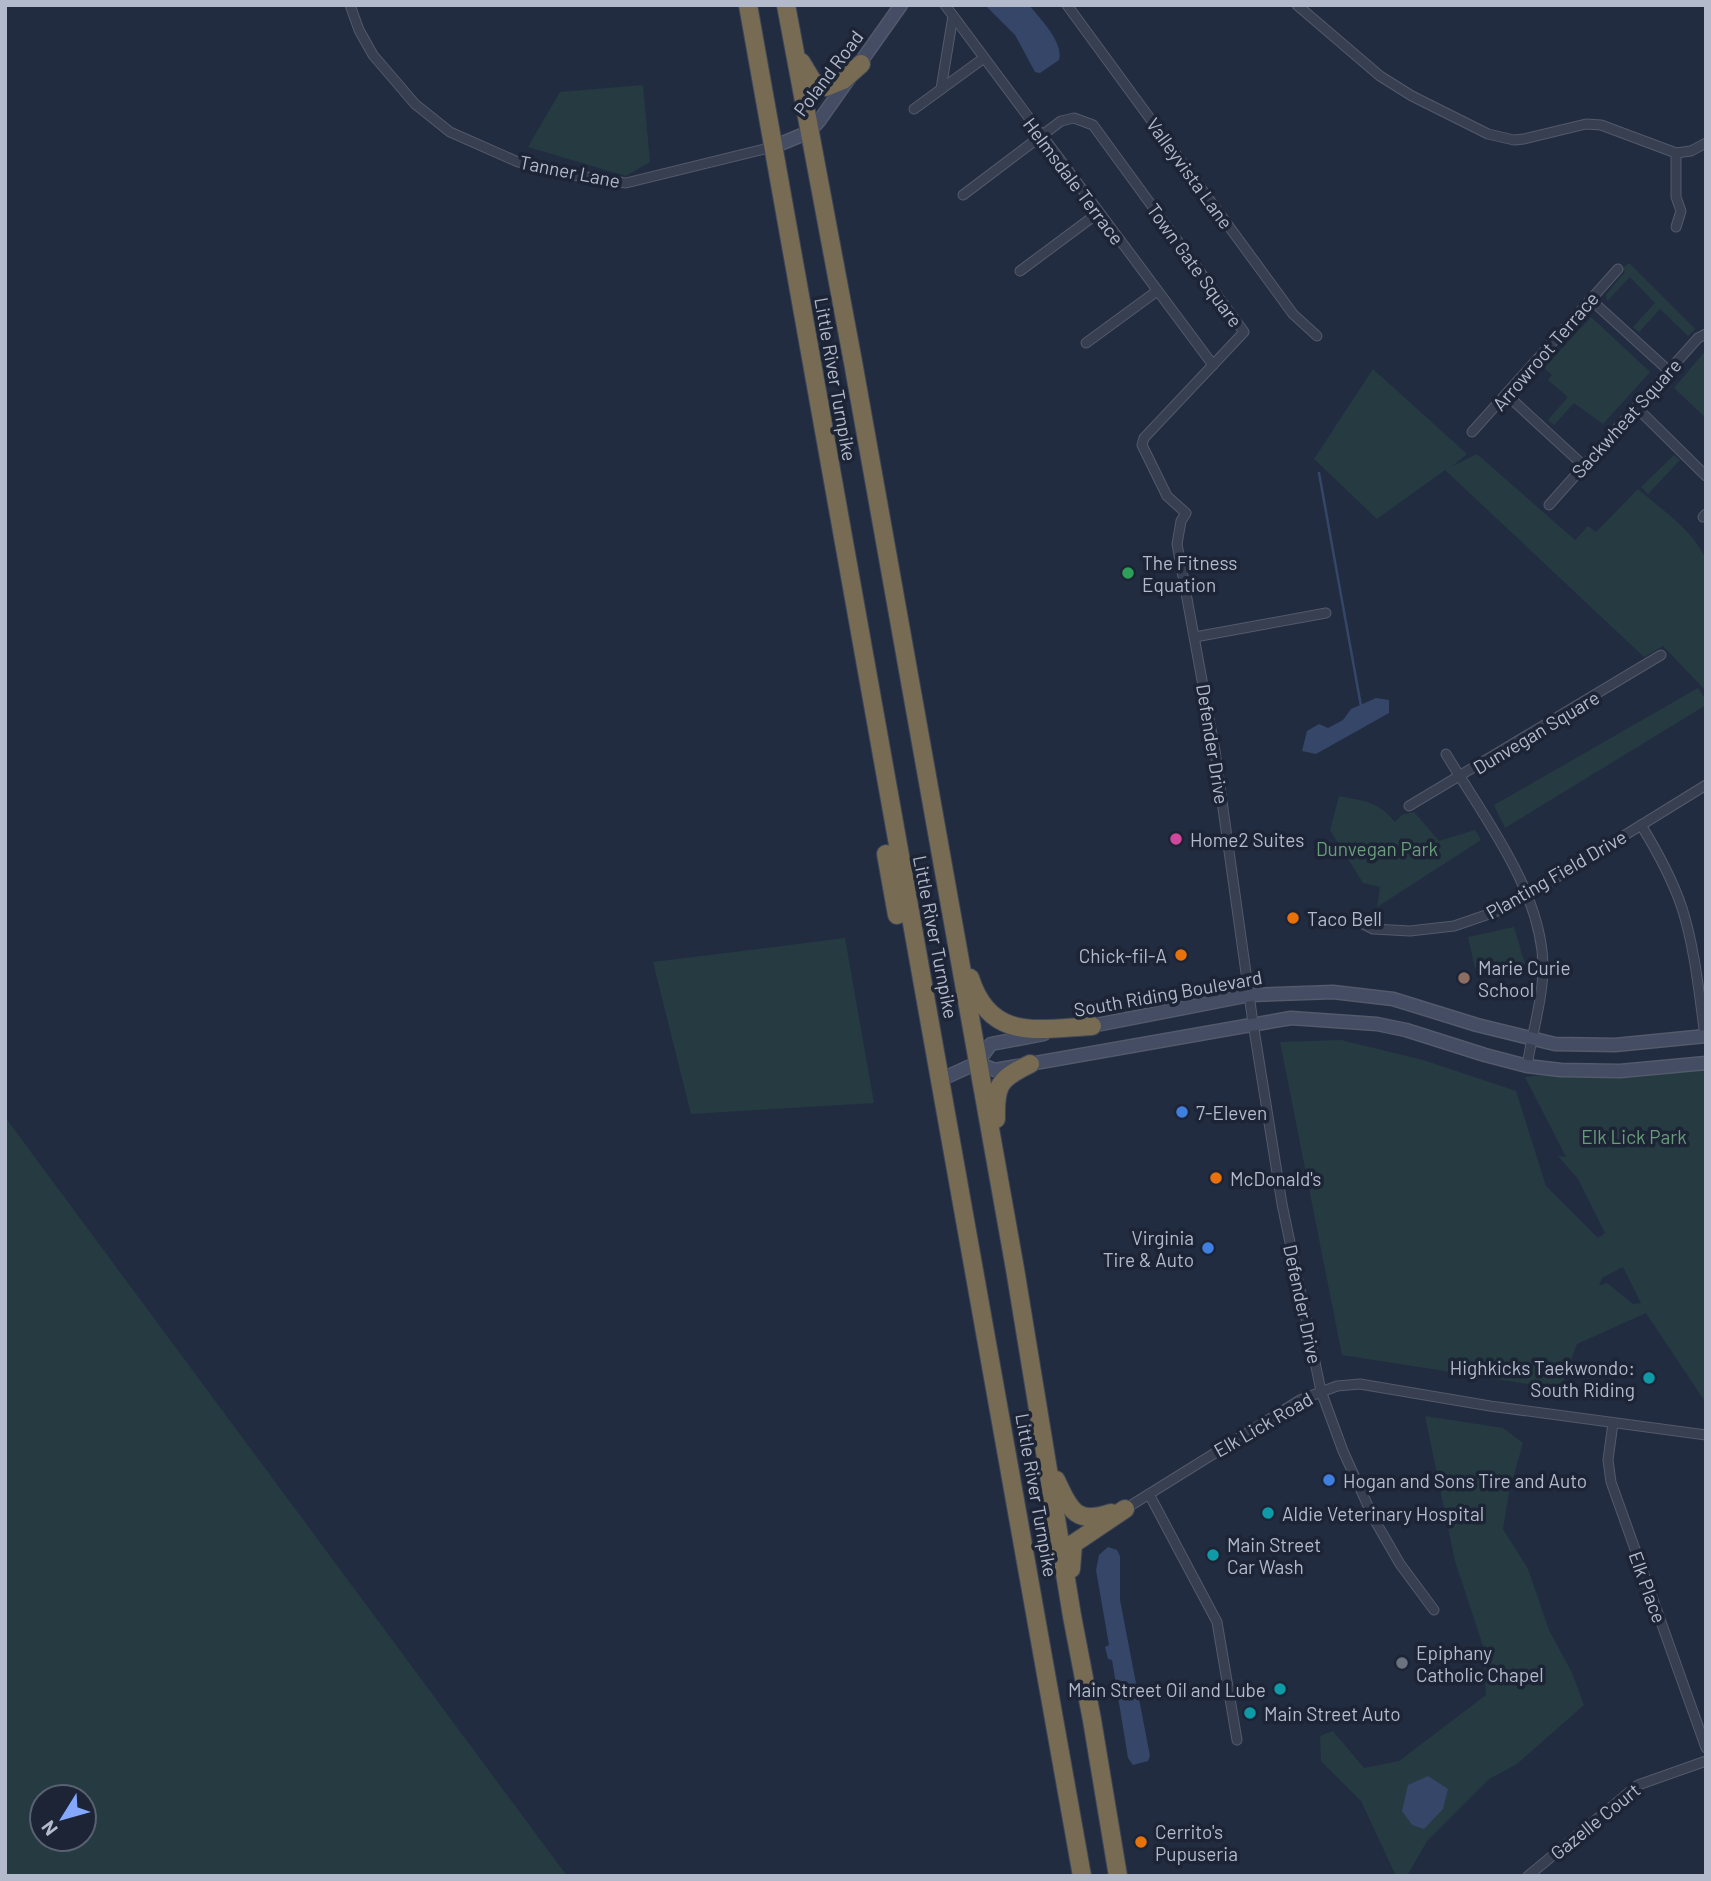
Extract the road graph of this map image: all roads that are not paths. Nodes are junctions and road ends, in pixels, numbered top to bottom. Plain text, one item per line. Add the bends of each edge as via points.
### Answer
1 (748, 5) edge
2 (786, 5) edge
3 (901, 5) edge
4 (945, 5) edge
5 (1067, 5) edge
6 (1297, 5) edge
7 (350, 6) edge
8 (953, 16) junction
9 (791, 32) junction
10 (985, 58) junction
11 (861, 64) junction
12 (941, 89) junction
13 (914, 109) dead end
14 (809, 132) junction
15 (1040, 136) junction
16 (1706, 142) edge
17 (773, 148) junction
18 (1676, 153) junction
19 (963, 195) dead end
20 (1098, 213) junction
21 (1676, 228) dead end
22 (1618, 268) dead end
23 (1020, 271) dead end
24 (1157, 291) junction
25 (1590, 299) junction
26 (1706, 334) edge
27 (1317, 337) dead end
28 (1086, 343) dead end
29 (1213, 365) junction
30 (1669, 371) junction
31 (1507, 395) junction
32 (1636, 407) junction
33 (1472, 432) dead end
34 (1142, 443) joint
35 (1583, 465) junction
36 (1706, 476) edge
37 (1549, 505) dead end
38 (1326, 613) dead end
39 (1195, 636) junction
40 (1661, 656) dead end
41 (873, 708) junction
42 (1446, 754) dead end
43 (1460, 778) junction
44 (1706, 785) edge
45 (1409, 806) dead end
46 (1641, 825) junction
47 (1528, 895) junction
48 (950, 911) junction
49 (897, 915) dead end
50 (1355, 920) dead end
51 (1701, 982) edge
52 (1250, 995) junction
53 (1253, 1023) junction
54 (1092, 1026) junction
55 (1705, 1036) edge
56 (1531, 1038) junction
57 (977, 1063) junction
58 (1706, 1063) edge
59 (1030, 1064) junction
60 (1527, 1066) junction
61 (942, 1079) junction
62 (996, 1165) junction
63 (1321, 1391) junction
64 (1613, 1423) junction
65 (1706, 1435) edge
66 (1048, 1463) junction
67 (1149, 1494) junction
68 (1125, 1509) junction
69 (1434, 1610) dead end
70 (1072, 1616) junction
71 (1237, 1740) dead end
72 (1706, 1748) edge
73 (1706, 1761) edge
74 (1082, 1876) edge
75 (1118, 1876) edge
76 (1528, 1876) edge

1 - 17 highway, Little River Turnpike
2 - 9 highway, Little River Turnpike
3 - 11 street, Poland Road
4 - 8 street, Helmsdale Terrace
5 - 27 street, Valleyvista Lane via 1293,314
6 - 18 street via 1380,76 1488,134 1514,140 1586,124 1601,125
7 - 17 street, Tanner Lane via 373,55 424,112 450,132 517,162 626,183
8 - 10 street, Helmsdale Terrace
8 - 12 street
9 - 11 highway via 805,72 817,85 836,84
9 - 14 highway, Little River Turnpike
10 - 12 street
10 - 15 street, Helmsdale Terrace
11 - 14 street, Poland Road
12 - 13 street
14 - 17 street, Poland Road
14 - 48 highway, Little River Turnpike
15 - 19 street
15 - 20 street, Helmsdale Terrace
15 - 29 street, Town Gate Square via 1074,118 1098,130 1244,332
16 - 18 street
17 - 41 highway, Little River Turnpike
18 - 21 street via 1676,197 1681,211
20 - 23 street
20 - 24 street, Helmsdale Terrace
22 - 25 street, Arrowroot Terrace
24 - 28 street
24 - 29 street, Helmsdale Terrace
25 - 30 street
25 - 31 street, Arrowroot Terrace
26 - 30 street, Sackwheat Square
29 - 34 street, Town Gate Square
30 - 32 street, Sackwheat Square
31 - 33 street, Arrowroot Terrace
31 - 35 street
32 - 35 street, Sackwheat Square
32 - 36 street
34 - 39 street, Defender Drive via 1167,496 1186,513 1177,544
35 - 37 street, Sackwheat Square
38 - 39 street
39 - 52 street, Defender Drive
40 - 43 street, Dunvegan Square
41 - 49 highway via 872,764
41 - 61 highway, Little River Turnpike
42 - 43 street
43 - 45 street, Dunvegan Square
43 - 47 street
44 - 46 street, Planting Field Drive
46 - 47 street, Planting Field Drive
46 - 51 street via 1681,906
47 - 50 street, Planting Field Drive via 1475,920 1432,929 1373,929
47 - 56 street via 1543,964
48 - 54 highway via 974,991 992,1016 1025,1029
48 - 57 highway, Little River Turnpike
51 - 55 street
52 - 53 street, Defender Drive
52 - 54 street, South Riding Boulevard
52 - 56 street, South Riding Boulevard via 1364,994
53 - 59 street
53 - 60 street via 1305,1018 1377,1024
53 - 63 street, Defender Drive via 1282,1204
54 - 57 street, South Riding Boulevard via 991,1044
55 - 56 street, South Riding Boulevard via 1615,1045 1555,1044
56 - 60 street
57 - 59 street via 995,1070
57 - 61 street, South Riding Boulevard
57 - 62 highway, Little River Turnpike
58 - 60 street via 1620,1071
59 - 62 highway via 1006,1077 997,1090
61 - 74 highway, Little River Turnpike
62 - 66 highway, Little River Turnpike
63 - 64 street, Elk Lick Road via 1360,1384
63 - 67 street, Elk Lick Road
63 - 69 street, Defender Drive via 1374,1519
64 - 65 street, Elk Lick Road
64 - 72 street, Elk Place via 1608,1461 1611,1482
66 - 68 highway via 1077,1515 1091,1519
66 - 70 highway, Little River Turnpike
67 - 68 street, Elk Lick Road
67 - 71 street via 1217,1622
68 - 70 highway via 1073,1544
70 - 75 highway, Little River Turnpike
73 - 76 street, Gazelle Court via 1638,1785

